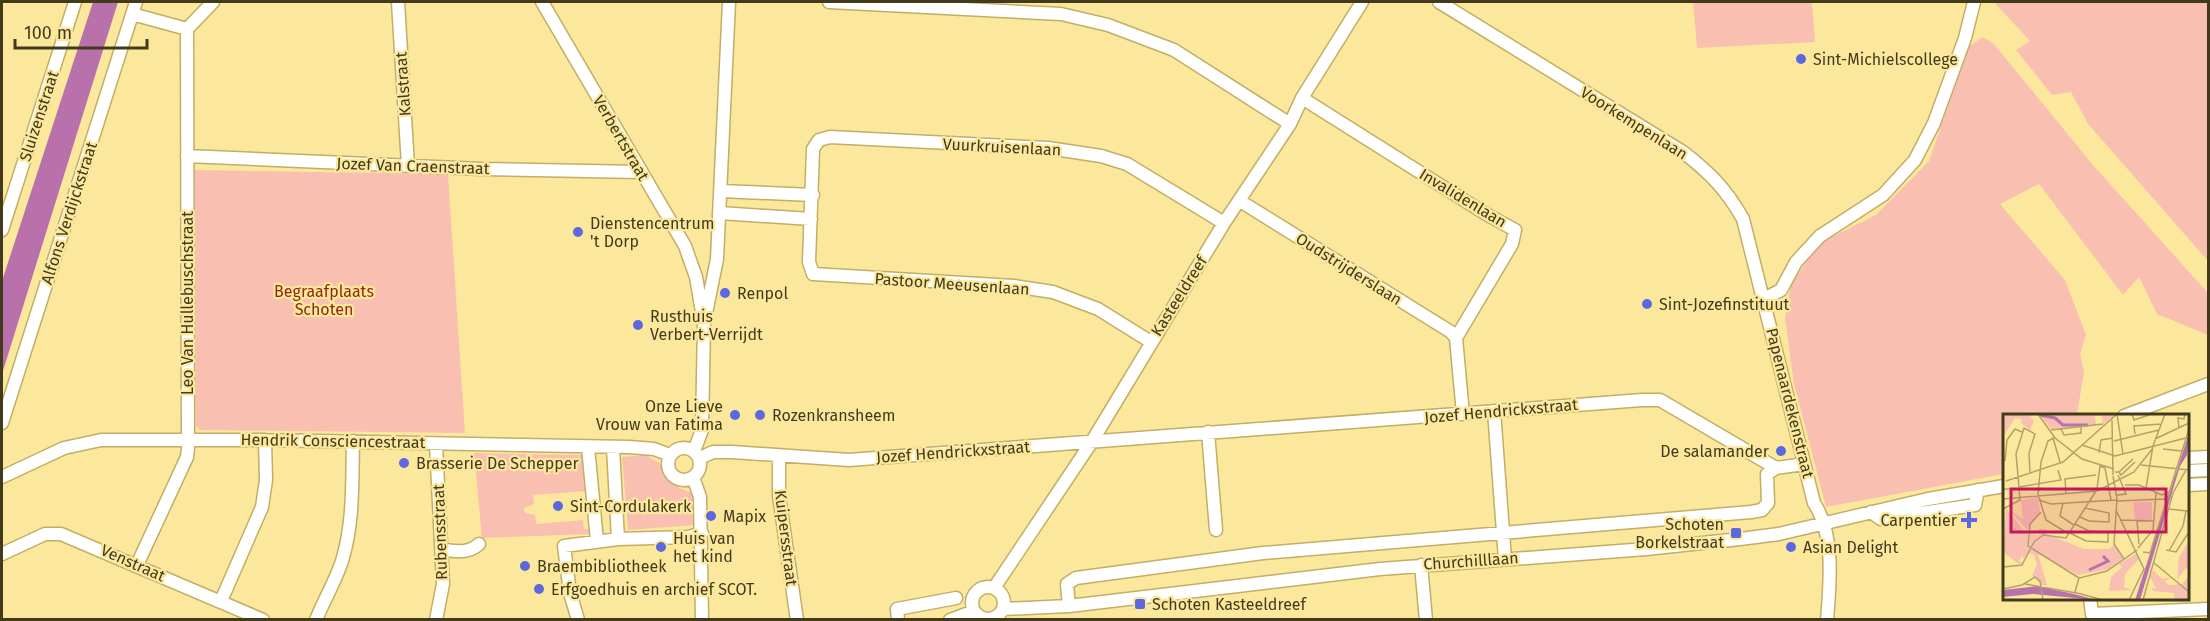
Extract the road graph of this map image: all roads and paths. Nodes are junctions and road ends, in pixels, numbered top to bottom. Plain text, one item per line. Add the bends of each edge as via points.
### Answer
1 (75, 2) edge
2 (136, 2) edge
3 (213, 2) edge
4 (398, 2) edge
5 (542, 2) edge
6 (729, 2) edge
7 (829, 2) edge
8 (1362, 2) edge
9 (1439, 2) edge
10 (1974, 2) edge
11 (132, 14) junction
12 (187, 29) junction
13 (1302, 98) junction
14 (1290, 124) junction
15 (187, 156) junction
16 (408, 166) junction
17 (640, 172) junction
18 (721, 191) junction
19 (813, 195) junction
20 (1240, 201) junction
21 (720, 213) junction
22 (811, 219) junction
23 (1224, 224) junction
24 (2, 230) edge
25 (716, 270) junction
26 (813, 274) joint
27 (696, 277) junction
28 (1764, 299) junction
29 (704, 323) junction
30 (1456, 338) junction
31 (1151, 342) junction
32 (2208, 384) edge
33 (1494, 411) junction
34 (1463, 414) junction
35 (2129, 414) edge
36 (2, 423) edge
37 (1208, 432) junction
38 (188, 439) junction
39 (265, 440) junction
40 (353, 441) junction
41 (1090, 443) junction
42 (436, 444) junction
43 (588, 447) junction
44 (613, 447) junction
45 (670, 455) junction
46 (697, 455) junction
47 (779, 456) junction
48 (2208, 457) edge
49 (2189, 458) edge
50 (1804, 464) junction
51 (1776, 468) junction
52 (2208, 470) edge
53 (2189, 471) edge
54 (2, 477) edge
55 (693, 477) junction
56 (2208, 484) edge
57 (2189, 485) edge
58 (2003, 486) edge
59 (1824, 523) junction
60 (1215, 530) dead end
61 (702, 533) junction
62 (1503, 534) junction
63 (618, 539) junction
64 (597, 541) junction
65 (479, 544) dead end
66 (442, 549) junction
67 (2, 554) edge
68 (1505, 559) junction
69 (136, 565) junction
70 (1421, 565) junction
71 (994, 588) junction
72 (957, 598) dead end
73 (2090, 600) edge
74 (221, 601) junction
75 (1069, 606) junction
76 (1003, 609) junction
77 (2208, 609) edge
78 (981, 616) edge
79 (263, 620) edge
80 (316, 620) edge
81 (436, 620) edge
82 (578, 620) edge
83 (702, 620) edge
84 (797, 620) edge
85 (898, 620) edge
86 (950, 620) edge
87 (1426, 620) edge
88 (1827, 620) edge

1 - 24 street, Sluizenstraat
2 - 11 street, Alfons Verdijckstraat
3 - 12 street
4 - 16 street, Kalstraat
5 - 17 street, Verbertstraat
6 - 18 street, Verbertstraat
7 - 14 street via 1061,14 1096,21 1174,50
8 - 13 street, Kasteeldreef
9 - 28 street, Voorkempenlaan via 1683,152 1714,177 1743,219
10 - 28 street via 1934,123 1916,160 1883,195 1820,236 1796,262 1781,290
11 - 12 street
11 - 36 street, Alfons Verdijckstraat
12 - 15 street, Leo Van Hullebuschstraat
13 - 14 street, Kasteeldreef
13 - 30 street, Invalidenlaan via 1515,230 1512,244
14 - 20 street, Kasteeldreef
15 - 16 street, Jozef Van Craenstraat
15 - 38 street, Leo Van Hullebuschstraat
16 - 17 street, Jozef Van Craenstraat
17 - 27 street, Verbertstraat via 685,246
18 - 19 street
18 - 21 street, Verbertstraat
19 - 22 street, Vuurkruisenlaan
19 - 23 street, Vuurkruisenlaan via 813,149 819,140 830,137 1048,148 1127,164
20 - 23 street, Kasteeldreef
20 - 30 street, Oudstrijderslaan
21 - 22 street
21 - 25 street, Verbertstraat
22 - 26 street, Vuurkruisenlaan via 809,262
23 - 31 street, Kasteeldreef
25 - 27 street
25 - 29 street, Verbertstraat
26 - 31 street, Pastoor Meeusenlaan via 1014,286 1053,292 1098,309
27 - 29 street, Verbertstraat
28 - 50 street, Papenaardekenstraat
29 - 46 street, Verbertstraat via 702,430
30 - 34 street
31 - 41 street, Kasteeldreef
32 - 35 street
33 - 34 street, Jozef Hendrickxstraat
33 - 51 street, Jozef Hendrickxstraat via 1660,400
33 - 62 street
34 - 37 street, Jozef Hendrickxstraat
37 - 41 street, Jozef Hendrickxstraat
37 - 60 street
38 - 39 street, Hendrik Consciencestraat
38 - 54 street, Hendrik Consciencestraat via 83,442
38 - 69 street, Leo Van Hullebuschstraat via 187,457
39 - 40 street, Hendrik Consciencestraat
39 - 74 street via 262,507
40 - 42 street, Hendrik Consciencestraat
40 - 80 street via 347,542
41 - 47 street, Jozef Hendrickxstraat via 849,460
41 - 71 street, Kasteeldreef
42 - 43 street, Hendrik Consciencestraat
42 - 66 street, Rubensstraat
43 - 44 street, Hendrik Consciencestraat
43 - 64 street
44 - 45 street, Hendrik Consciencestraat via 654,448
44 - 63 street
45 - 46 street via 684,447
45 - 55 street via 668,466 673,475 682,480
46 - 47 street, Jozef Hendrickxstraat via 713,452
46 - 55 street, Verbertstraat via 699,469
47 - 84 street, Kuipersstraat via 779,496
48 - 49 street
50 - 51 street
50 - 59 street, Papenaardekenstraat via 1814,503
51 - 62 street, Churchilllaan via 1767,474 1768,503 1762,510
52 - 53 street
55 - 61 street via 700,497
56 - 57 street
58 - 59 street, Churchilllaan via 1978,490 1975,505 1881,519 1871,512
59 - 68 street, Churchilllaan via 1729,540
59 - 88 street, Papenaardekenstraat via 1830,578
61 - 63 street via 689,537
61 - 83 street
62 - 68 street
62 - 75 street, Churchilllaan via 1263,553 1076,578 1067,584
63 - 64 street
64 - 82 street via 564,546
65 - 66 street via 461,551
66 - 81 street, Rubensstraat via 443,584
67 - 69 street, Venstraat via 45,534 61,534
68 - 70 street, Churchilllaan
69 - 74 street, Venstraat
70 - 75 street, Churchilllaan
70 - 87 street
71 - 76 street via 1001,595
71 - 78 street via 983,588 974,595
72 - 85 street via 897,609
73 - 77 street via 2091,614
74 - 79 street, Venstraat
75 - 76 street, Churchilllaan
76 - 78 street via 995,617
78 - 86 street

